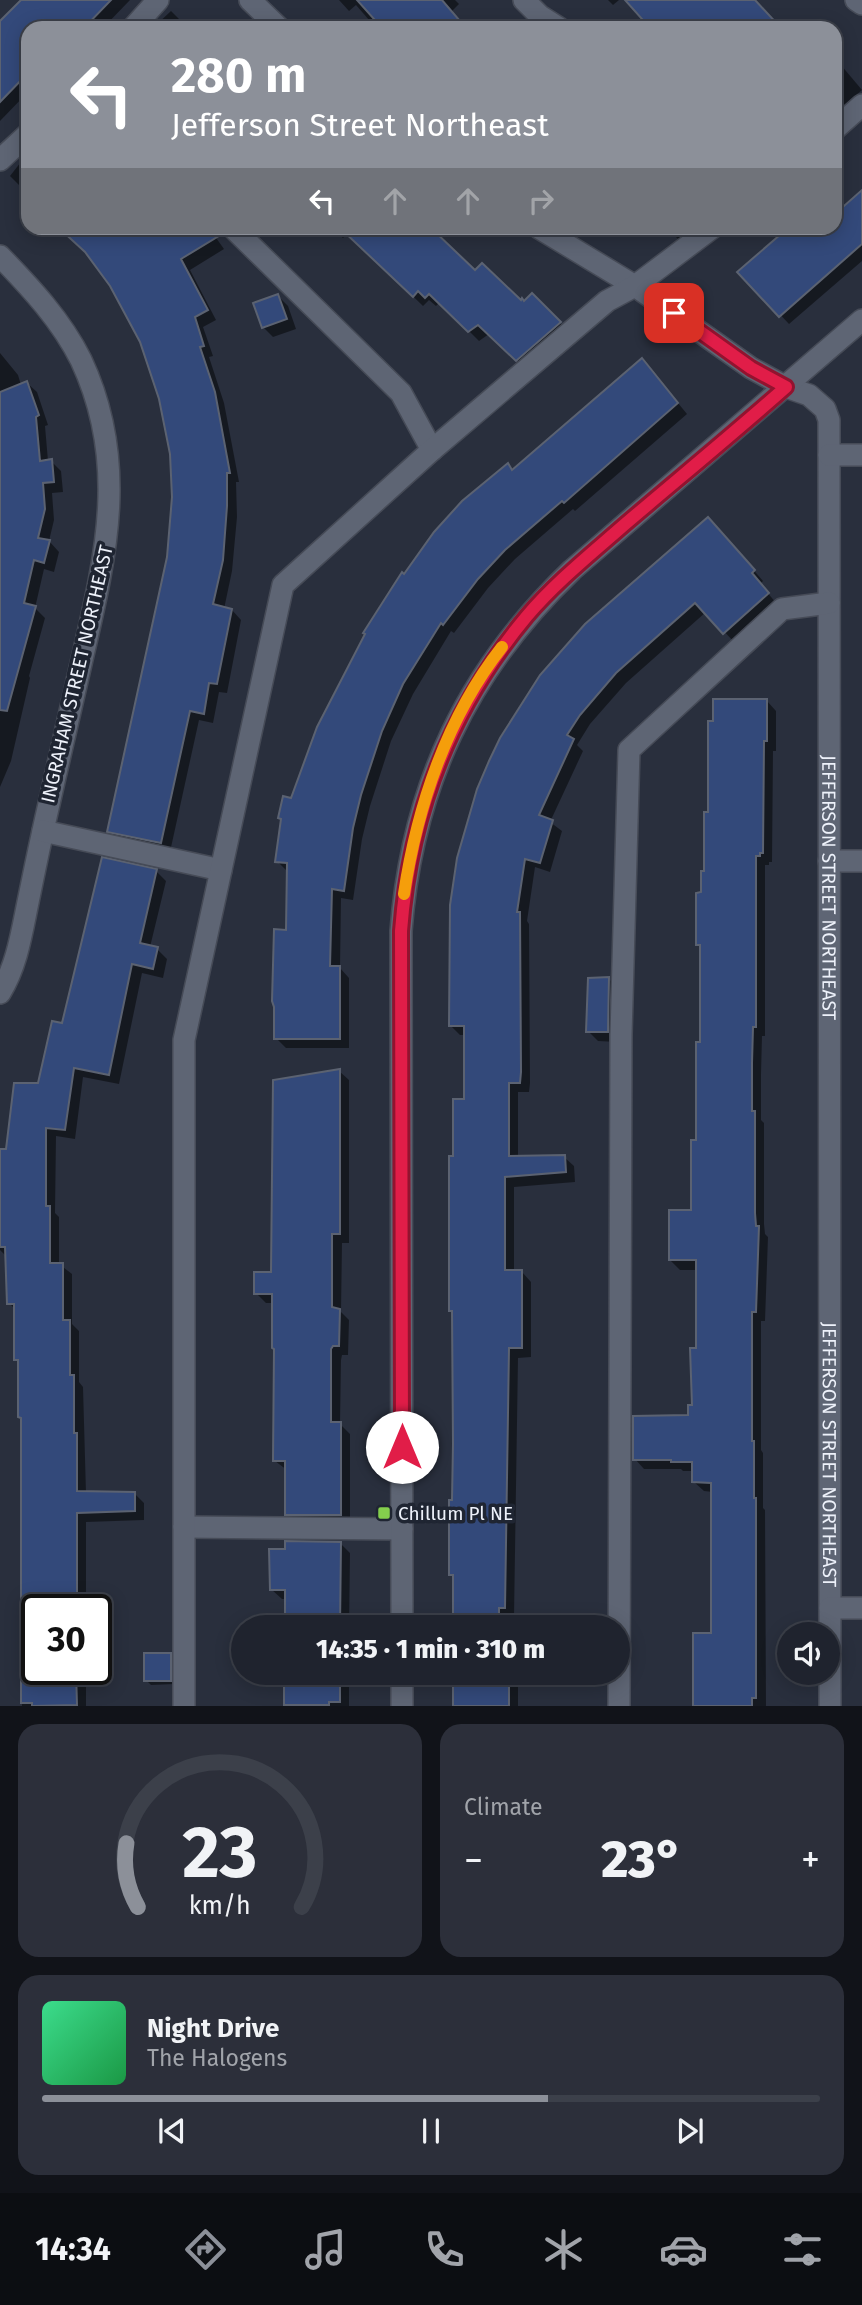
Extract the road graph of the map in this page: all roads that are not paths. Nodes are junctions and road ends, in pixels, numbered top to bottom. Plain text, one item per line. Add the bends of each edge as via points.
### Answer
1 (158, 0) edge
2 (250, 0) edge
3 (524, 0) edge
4 (856, 0) edge
5 (862, 4) edge
6 (139, 21) edge
7 (272, 21) edge
8 (548, 21) edge
9 (862, 105) edge
10 (842, 123) edge
11 (21, 140) edge
12 (0, 160) edge
13 (240, 235) edge
14 (551, 235) edge
15 (703, 235) edge
16 (0, 256) edge
17 (635, 286) junction
18 (862, 320) edge
19 (786, 387) junction
20 (432, 450) junction
21 (829, 455) junction
22 (862, 455) edge
23 (829, 603) junction
24 (43, 831) junction
25 (829, 861) junction
26 (862, 861) edge
27 (221, 870) junction
28 (0, 993) edge
29 (184, 1527) junction
30 (402, 1530) junction
31 (830, 1608) junction
32 (862, 1608) edge
33 (402, 1615) edge
34 (402, 1685) edge
35 (184, 1706) edge
36 (402, 1706) edge
37 (619, 1706) edge
38 (830, 1706) edge

1 - 6 street
2 - 7 street
3 - 8 street
4 - 5 street
9 - 10 street
11 - 12 street
13 - 20 street via 401,394
14 - 17 street, JEFFERSON STREET NORTHEAST
15 - 17 street
16 - 24 street, INGRAHAM STREET NORTHEAST via 54,316 80,359 99,408 110,478 106,550
17 - 19 street, JEFFERSON STREET NORTHEAST via 751,368
17 - 20 street via 607,301
18 - 19 street
19 - 21 street, JEFFERSON STREET NORTHEAST via 809,395 825,409
19 - 30 street via 572,570 528,615 466,704 418,819 401,931
20 - 27 street via 282,585
21 - 22 street
21 - 23 street, JEFFERSON STREET NORTHEAST
23 - 25 street, JEFFERSON STREET NORTHEAST
23 - 37 street via 782,609 629,750 621,1035
24 - 27 street
24 - 28 street, INGRAHAM STREET NORTHEAST via 19,947
25 - 26 street
25 - 31 street, JEFFERSON STREET NORTHEAST
27 - 29 street via 184,1040
29 - 30 street
29 - 35 street
30 - 33 street
31 - 32 street
31 - 38 street, JEFFERSON STREET NORTHEAST
34 - 36 street

